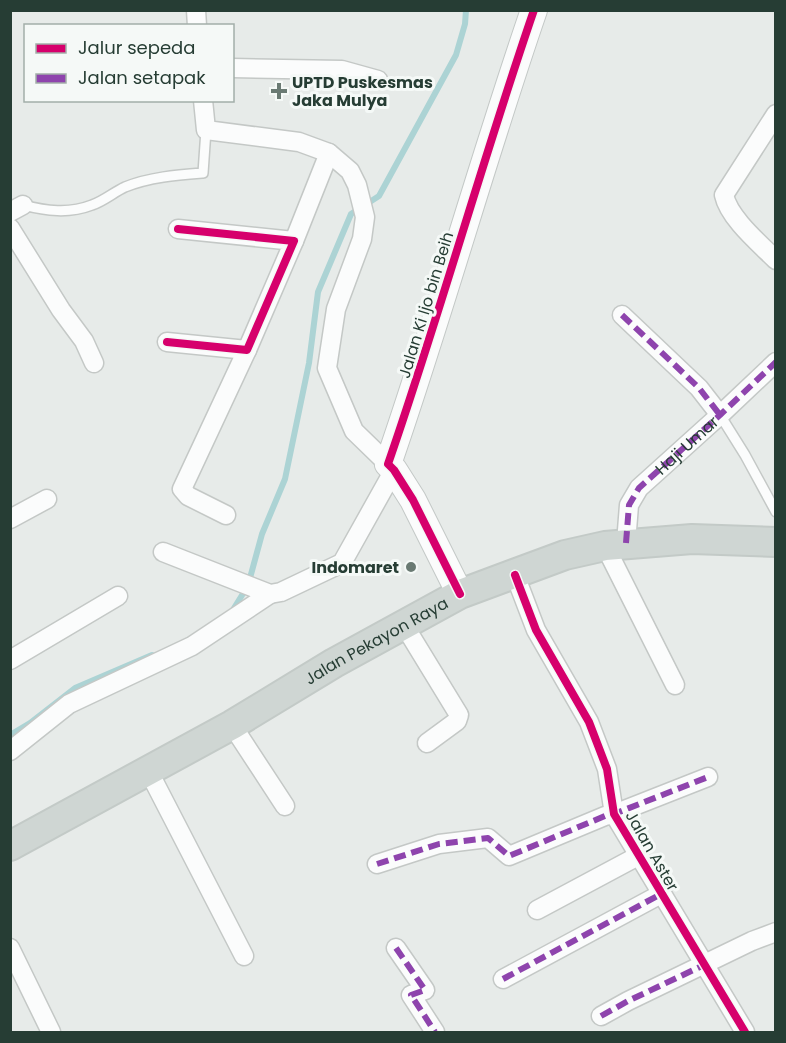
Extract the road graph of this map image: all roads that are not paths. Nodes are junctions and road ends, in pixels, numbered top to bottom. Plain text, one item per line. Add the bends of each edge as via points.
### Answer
1 (534, 10) edge
2 (234, 68) edge
3 (378, 80) dead end
4 (203, 102) edge
5 (776, 114) edge
6 (206, 130) junction
7 (329, 153) junction
8 (17, 209) edge
9 (10, 228) edge
10 (178, 229) dead end
11 (294, 241) junction
12 (776, 260) edge
13 (622, 315) dead end
14 (167, 342) dead end
15 (247, 350) junction
16 (776, 362) edge
17 (94, 363) dead end
18 (720, 415) junction
19 (391, 467) junction
20 (47, 499) dead end
21 (776, 512) edge
22 (226, 515) dead end
23 (10, 519) edge
24 (776, 542) edge
25 (615, 544) junction
26 (163, 552) dead end
27 (515, 575) junction
28 (270, 594) junction
29 (460, 594) junction
30 (118, 596) dead end
31 (404, 625) junction
32 (10, 660) edge
33 (675, 685) dead end
34 (232, 725) junction
35 (427, 743) dead end
36 (10, 751) edge
37 (148, 770) junction
38 (708, 777) dead end
39 (285, 806) dead end
40 (614, 814) junction
41 (10, 846) edge
42 (638, 856) junction
43 (376, 864) dead end
44 (661, 894) junction
45 (537, 910) dead end
46 (776, 932) edge
47 (10, 948) edge
48 (396, 948) dead end
49 (244, 956) dead end
50 (704, 965) junction
51 (503, 979) dead end
52 (602, 1016) dead end
53 (51, 1032) edge
54 (435, 1032) edge
55 (745, 1032) edge

1 - 19 street, Jalan Ki Ijo bin Beih
2 - 3 street via 342,70
4 - 6 street
5 - 12 street via 724,195 737,219
6 - 7 street via 299,142
6 - 8 lane via 203,173 166,176 126,187 92,205 63,211
7 - 11 street
7 - 19 street via 350,171 365,217 362,239 336,309 327,368 354,431
9 - 17 street via 84,341
10 - 11 street
11 - 15 street
13 - 18 street via 699,388
14 - 15 street
15 - 22 street via 182,489
16 - 18 street, Haji Umar
18 - 21 lane
18 - 25 street, Haji Umar via 639,488
19 - 28 street via 342,563
19 - 29 street via 413,500
20 - 23 street
24 - 25 main road, Jalan Pekayon Raya via 692,539
25 - 27 main road, Jalan Pekayon Raya via 565,555
25 - 33 street
26 - 28 street
27 - 29 main road, Jalan Pekayon Raya
27 - 40 street, Jalan Aster via 536,630 589,722 608,770
28 - 36 street via 192,646 69,704
29 - 31 main road, Jalan Pekayon Raya
30 - 32 street
31 - 34 main road, Jalan Pekayon Raya
31 - 35 street via 459,714 457,721
34 - 37 main road, Jalan Pekayon Raya
34 - 39 street
37 - 41 main road, Jalan Pekayon Raya
37 - 49 street
38 - 40 street
40 - 42 street, Jalan Aster
40 - 43 street via 509,856 488,838 439,844
42 - 44 street, Jalan Aster
42 - 45 street
44 - 50 street, Jalan Aster
44 - 51 street
46 - 50 street
47 - 53 street
48 - 54 street via 426,990 411,995
50 - 52 street
50 - 55 street, Jalan Aster

